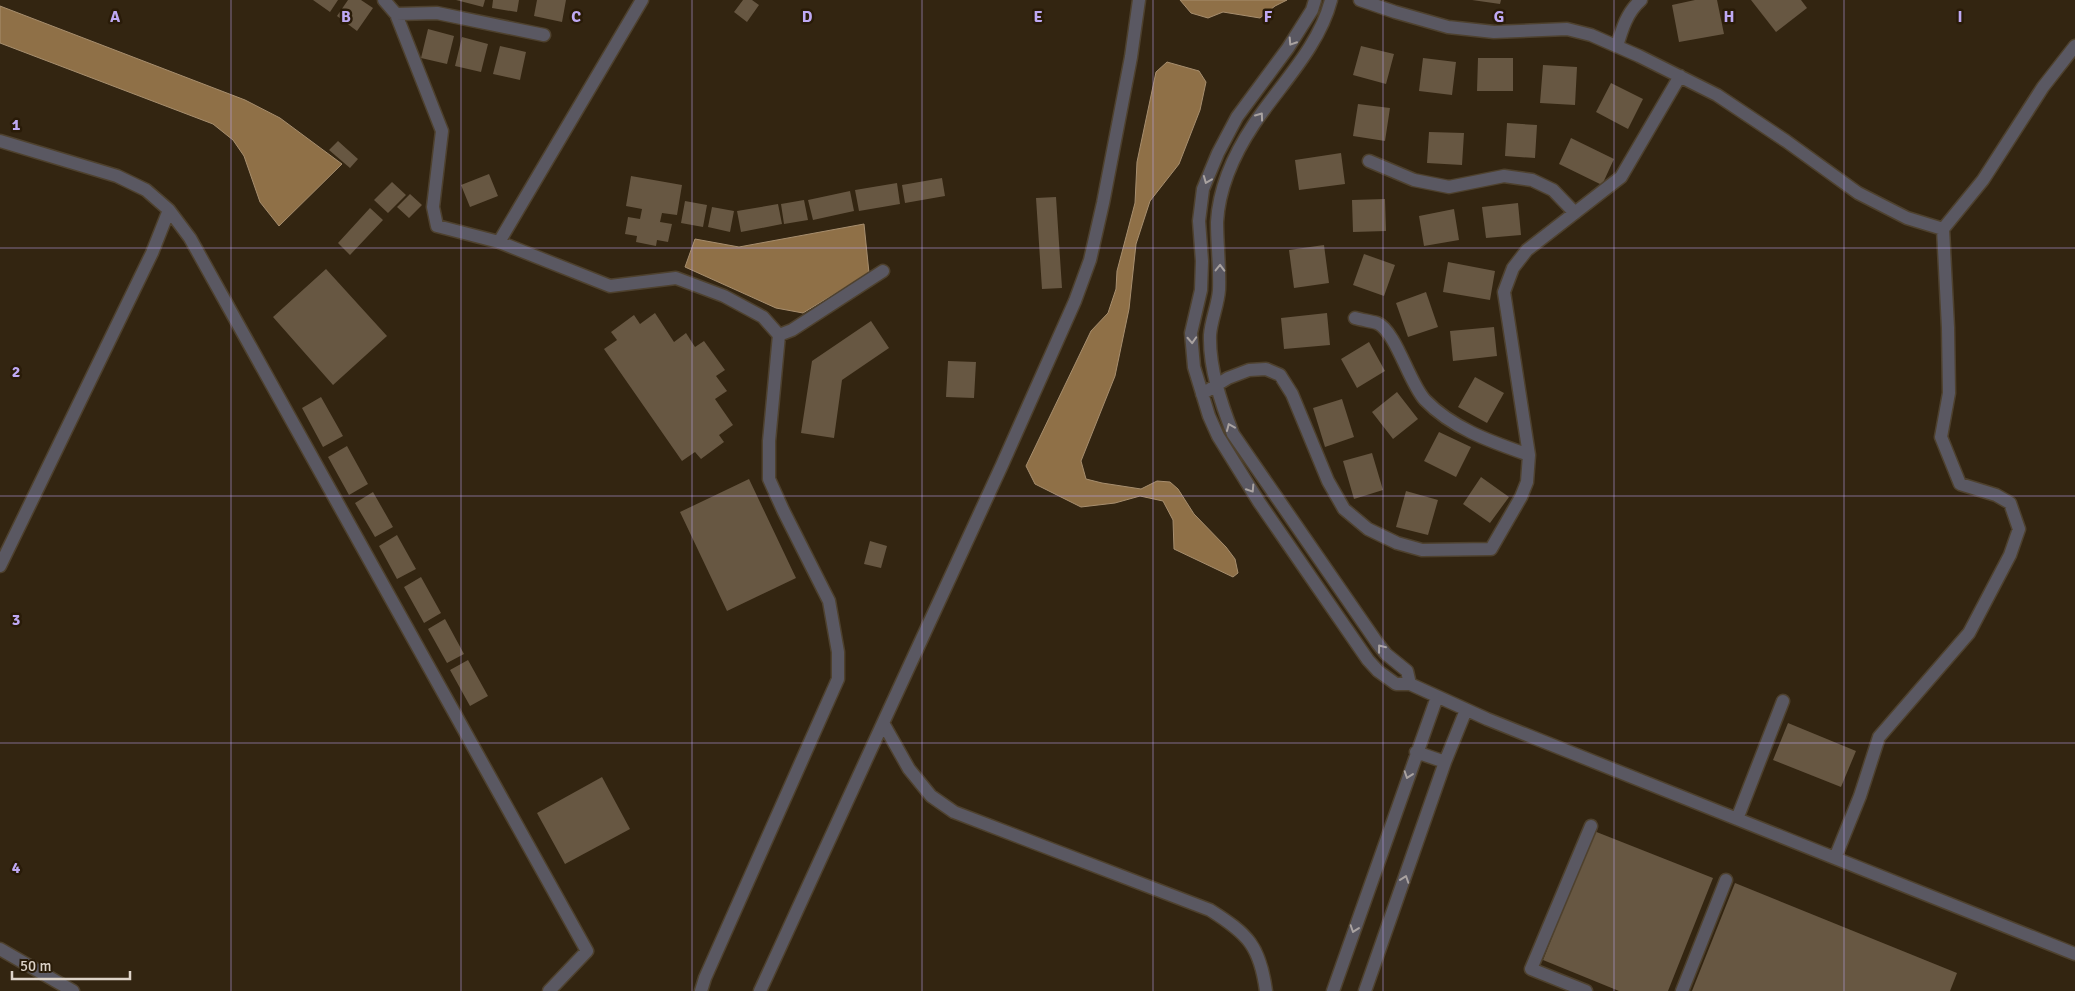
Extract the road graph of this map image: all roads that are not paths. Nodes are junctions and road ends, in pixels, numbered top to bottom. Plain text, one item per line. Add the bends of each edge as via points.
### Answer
1 (384, 0) edge
2 (642, 0) edge
3 (1139, 0) edge
4 (1315, 0) edge
5 (1331, 0) edge
6 (1360, 0) edge
7 (1641, 0) edge
8 (396, 14) junction
9 (544, 35) dead end
10 (1618, 46) junction
11 (2075, 46) edge
12 (1680, 76) junction
13 (0, 142) edge
14 (1369, 161) dead end
15 (169, 210) junction
16 (1575, 213) junction
17 (1943, 229) junction
18 (499, 242) junction
19 (883, 271) dead end
20 (1355, 318) dead end
21 (779, 335) junction
22 (1217, 385) junction
23 (1202, 394) junction
24 (1529, 455) junction
25 (0, 566) edge
26 (1410, 684) junction
27 (1437, 696) junction
28 (1783, 700) dead end
29 (1466, 710) junction
30 (883, 723) junction
31 (1416, 752) junction
32 (1446, 762) junction
33 (1737, 819) junction
34 (1591, 826) dead end
35 (1835, 858) junction
36 (1726, 880) dead end
37 (0, 949) edge
38 (2075, 954) edge
39 (1565, 987) edge
40 (73, 991) edge
41 (549, 991) edge
42 (701, 991) edge
43 (760, 991) edge
44 (1266, 991) edge
45 (1333, 991) edge
46 (1365, 991) edge
47 (1586, 991) edge
48 (1682, 991) edge

1 - 8 street
2 - 18 street
3 - 30 street via 1131,58 1090,260 1026,411
4 -> 23 street via 1288,48 1237,117 1203,189 1199,221 1201,290 1191,334 1194,367
22 -> 5 street via 1211,363 1210,334 1219,293 1217,223 1220,194 1233,160 1253,125 1308,49 1327,18
6 - 10 street via 1448,27 1494,32 1566,29
7 - 10 street via 1624,25
8 - 9 street via 438,13
8 - 18 street via 442,131 433,208 437,226
10 - 12 street
11 - 17 street via 2043,87 1984,180
12 - 16 street via 1621,177
12 - 17 street via 1717,95 1858,193 1907,218
13 - 15 street via 117,176 146,190
14 - 16 street via 1414,180 1449,187 1504,176 1532,180 1553,190
15 - 25 street via 152,253
15 - 41 street via 200,255 587,951
16 - 24 street via 1527,250 1513,268 1504,292
17 - 35 street via 1949,393 1941,437 1960,484 1996,495 2010,503 2019,529 2010,556 1969,633 1880,737
18 - 21 street via 610,286 676,278 724,296 763,317
19 - 21 street via 792,330
20 - 24 street via 1379,324 1396,344 1424,399 1444,416 1483,439
21 - 42 street via 769,441 769,479 829,601 838,652 838,679
22 - 23 street
22 - 24 street via 1249,370 1266,369 1280,376 1292,394 1328,481 1344,509 1368,529 1397,543 1422,550 1491,550 1527,482
26 -> 22 street via 1407,671 1378,644 1247,456 1233,434
23 -> 26 street via 1218,436 1233,462 1368,660 1396,684
26 - 27 street
27 - 29 street
27 - 31 street
28 - 33 street
29 - 32 street
29 - 33 street
30 - 43 street
30 - 44 street via 909,769 931,796 954,812 1210,910 1237,927 1251,942
31 - 32 street
31 -> 45 street
46 -> 32 street
33 - 35 street
34 - 39 street via 1531,969
35 - 38 street
36 - 48 street
37 - 40 street
39 - 47 street

